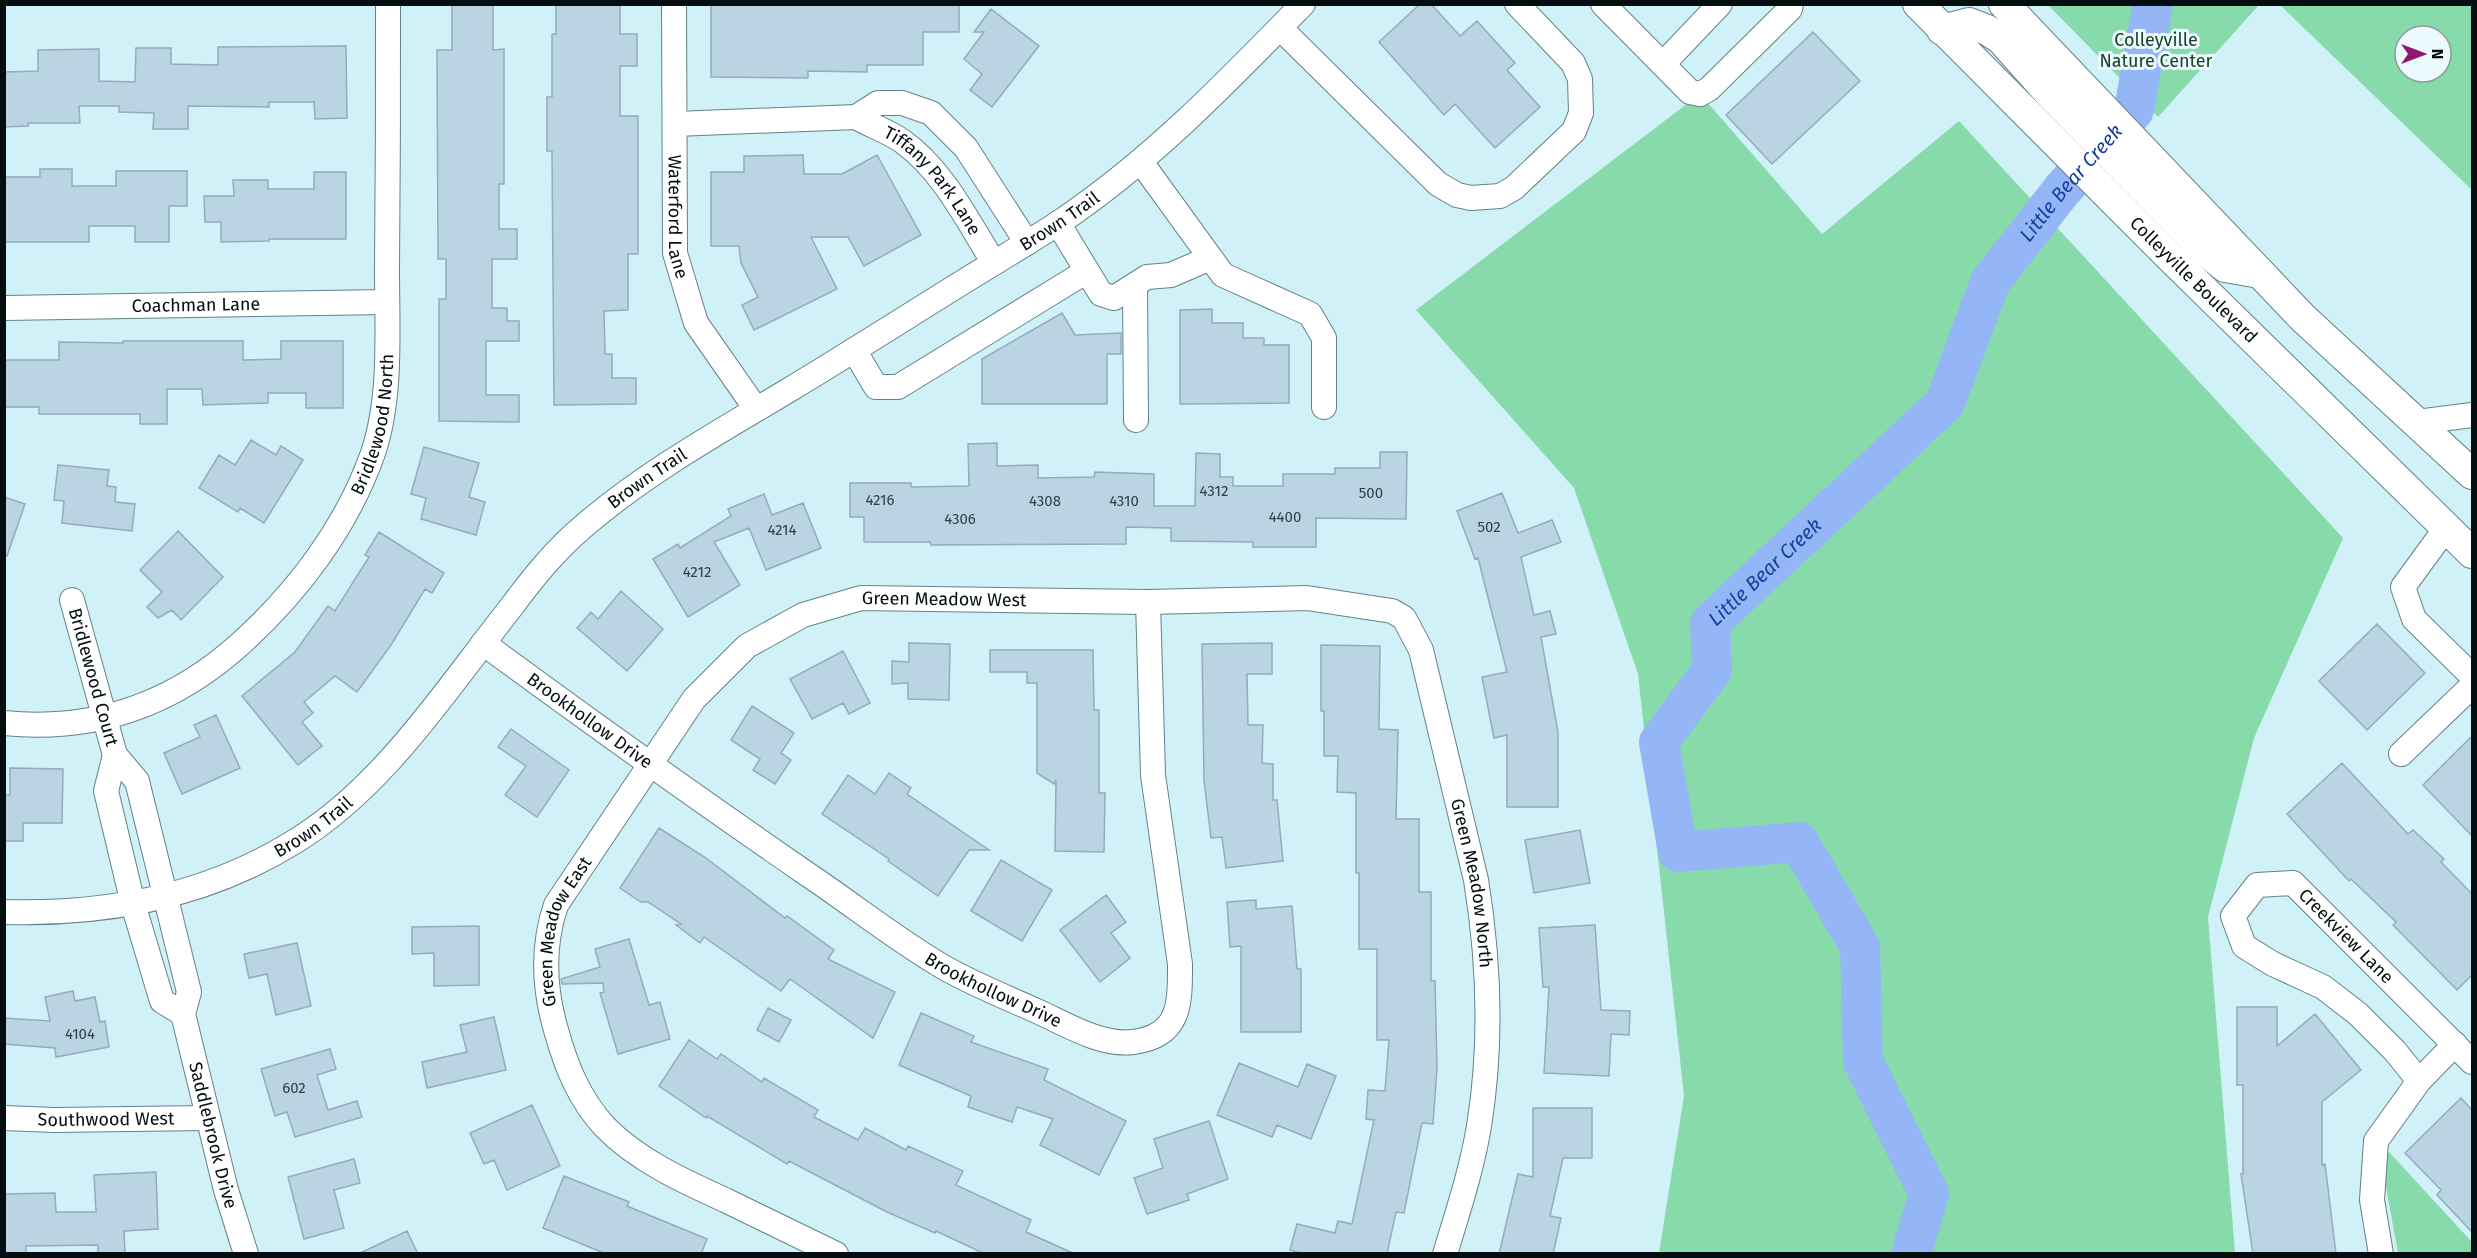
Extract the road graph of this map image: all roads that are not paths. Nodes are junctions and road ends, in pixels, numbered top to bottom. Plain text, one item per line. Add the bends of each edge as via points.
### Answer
1 (388, 4) edge
2 (674, 4) edge
3 (1303, 4) edge
4 (1517, 4) edge
5 (1720, 4) edge
6 (1791, 4) edge
7 (1918, 4) edge
8 (2004, 4) edge
9 (1610, 7) edge
10 (1280, 28) junction
11 (1942, 30) junction
12 (2015, 34) junction
13 (1663, 64) junction
14 (856, 117) junction
15 (675, 124) junction
16 (1141, 162) junction
17 (1058, 223) junction
18 (1027, 243) junction
19 (1210, 258) junction
20 (994, 263) junction
21 (1087, 271) junction
22 (2260, 273) junction
23 (1135, 286) junction
24 (387, 302) junction
25 (4, 308) edge
26 (854, 350) junction
27 (1324, 407) dead end
28 (756, 409) junction
29 (2472, 415) edge
30 (1136, 420) dead end
31 (2417, 422) junction
32 (2472, 474) edge
33 (2446, 528) junction
34 (2472, 554) edge
35 (1307, 598) joint
36 (72, 600) dead end
37 (1148, 602) junction
38 (483, 643) junction
39 (2472, 676) edge
40 (2472, 686) edge
41 (105, 717) junction
42 (4, 723) edge
43 (2402, 754) dead end
44 (115, 755) junction
45 (649, 765) junction
46 (167, 896) junction
47 (133, 904) junction
48 (4, 912) edge
49 (183, 1014) junction
50 (2455, 1044) junction
51 (2472, 1062) edge
52 (2419, 1081) junction
53 (4, 1118) edge
54 (207, 1118) junction
55 (246, 1254) edge
56 (836, 1254) edge
57 (1445, 1254) edge
58 (2381, 1254) edge

1 - 24 street, Bridlewood North
2 - 15 street, Waterford Lane
3 - 10 street, Brown Trail
4 - 10 street via 1573,63 1580,79 1581,113 1574,130 1514,189 1483,198 1456,195 1438,184
5 - 13 street
6 - 13 street via 1700,94 1690,92
7 - 11 main road, Colleyville Boulevard
8 - 12 main road
9 - 13 street
10 - 16 street, Brown Trail via 1186,123
11 - 12 main road via 1969,23
11 - 33 main road, Colleyville Boulevard
12 - 22 main road
12 - 22 main road via 2052,96 2207,252 2225,267
14 - 15 street, Tiffany Park Lane
14 - 18 street, Tiffany Park Lane via 878,103 902,103 931,113 966,148
14 - 20 street, Tiffany Park Lane via 900,140 933,168
15 - 28 street, Waterford Lane via 675,253 696,323
16 - 17 street, Brown Trail
16 - 19 street
17 - 18 street, Brown Trail
17 - 21 street
18 - 20 street, Brown Trail
19 - 23 street via 1171,275 1147,277
19 - 27 street via 1223,275 1310,314 1324,338
20 - 26 street, Brown Trail
21 - 23 street via 1101,294 1114,298
21 - 26 street via 898,387 876,387
22 - 31 main road via 2303,318
23 - 30 street
24 - 25 street, Coachman Lane
24 - 41 street, Bridlewood North via 387,382 374,450 357,493 331,538 298,584 218,664 171,694
26 - 28 street, Brown Trail
28 - 38 street, Brown Trail via 667,464 584,525 550,557
29 - 31 street
31 - 32 main road
33 - 34 main road, Colleyville Boulevard
33 - 39 street via 2403,587 2414,619
35 - 37 street, Green Meadow West
35 - 57 street, Green Meadow North via 1375,607 1404,618 1421,650 1476,880 1486,978 1486,1057 1479,1125
36 - 41 street, Bridlewood Court
37 - 45 street, Green Meadow West via 861,598 803,615 747,646 694,699
37 - 45 street, Brookhollow Drive via 1153,775 1180,964 1177,1015 1168,1028 1153,1037 1133,1042 1109,1040 1079,1030 946,968
38 - 45 street, Brookhollow Drive
38 - 46 street, Brown Trail via 403,744 329,820 226,877
40 - 43 street
41 - 42 street, Bridlewood North via 59,723
41 - 44 street, Bridlewood Court
44 - 46 street, Bridlewood Court via 137,781
44 - 47 street, Bridlewood Court via 106,791
45 - 56 street, Green Meadow East via 556,905 548,927 548,1005 565,1064 578,1091 605,1126 629,1147 676,1177
46 - 47 street, Brown Trail
46 - 49 street, Saddlebrook Drive via 189,992
47 - 48 street, Brown Trail via 76,911
47 - 49 street via 162,1001
49 - 54 street, Saddlebrook Drive
50 - 51 street, Creekview Lane
50 - 52 street
50 - 52 street, Creekview Lane via 2293,883 2257,885 2233,916 2244,946 2272,964 2323,987 2358,1014
52 - 58 street via 2376,1141 2372,1200
53 - 54 street, Southwood West
54 - 55 street, Saddlebrook Drive

